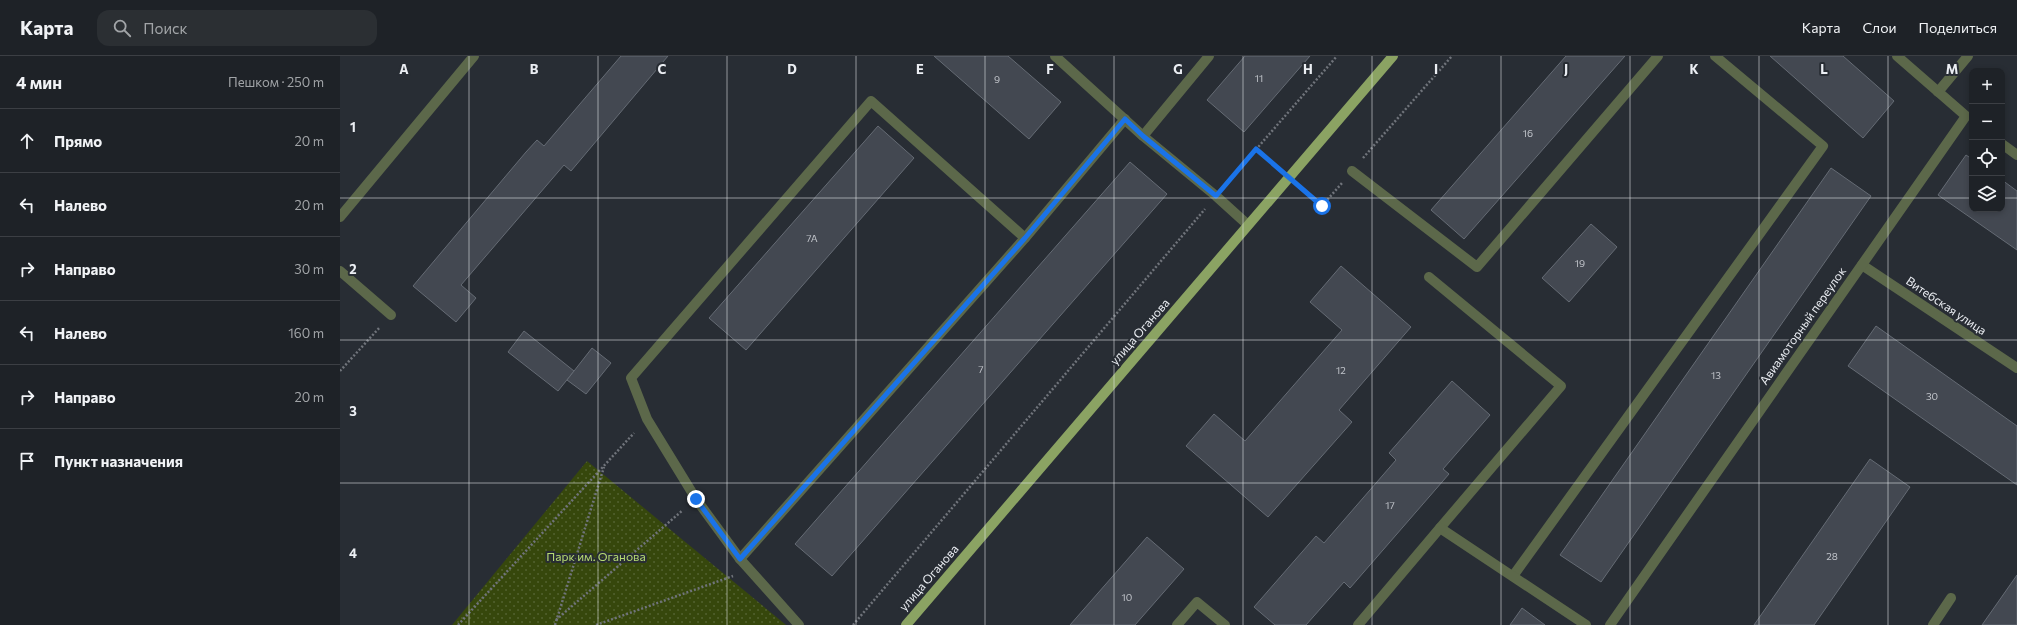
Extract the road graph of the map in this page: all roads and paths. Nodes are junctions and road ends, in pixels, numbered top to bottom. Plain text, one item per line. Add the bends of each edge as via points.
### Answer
1 (474, 56) edge
2 (1055, 56) edge
3 (1209, 56) edge
4 (1337, 56) edge
5 (1393, 56) edge
6 (1452, 56) edge
7 (1658, 56) edge
8 (1715, 56) edge
9 (1897, 56) edge
10 (1968, 56) edge
11 (1938, 92) junction
12 (1969, 118) edge
13 (1125, 119) junction
14 (1143, 136) junction
15 (2005, 146) edge
16 (1256, 149) junction
17 (2017, 155) edge
18 (1352, 171) junction
19 (1289, 178) junction
20 (1216, 196) junction
21 (340, 217) edge
22 (1248, 225) junction
23 (1025, 238) junction
24 (1862, 265) junction
25 (340, 271) edge
26 (1429, 276) dead end
27 (391, 315) joint
28 (2017, 368) edge
29 (340, 371) edge
30 (647, 419) junction
31 (605, 465) junction
32 (696, 499) junction
33 (1440, 528) junction
34 (740, 559) junction
35 (749, 570) junction
36 (1513, 576) junction
37 (1951, 598) dead end
38 (556, 620) junction
39 (458, 625) edge
40 (555, 625) edge
41 (596, 625) edge
42 (799, 625) edge
43 (853, 625) edge
44 (906, 625) edge
45 (1177, 625) edge
46 (1225, 625) edge
47 (1358, 625) edge
48 (1586, 625) edge
49 (1610, 625) edge
50 (1933, 625) edge

1 - 21 street
2 - 13 street
3 - 14 street
4 - 16 path
5 - 19 main road, улица Оганова
6 - 18 path
7 - 18 street via 1477,267
8 - 36 street via 1823,146
9 - 11 street, Авиамоторный переулок
10 - 11 street
11 - 12 street, Авиамоторный переулок
12 - 24 street, Авиамоторный переулок
13 - 14 street
13 - 23 street
14 - 20 street
15 - 17 street
16 - 19 path
16 - 20 path
18 - 19 path via 1322,206
19 - 22 main road, улица Оганова
20 - 22 street
20 - 43 path
22 - 44 main road, улица Оганова
23 - 30 street via 871,101 630,378
23 - 34 street
24 - 28 street, Витебская улица
24 - 49 street, Авиамоторный переулок
25 - 27 street
26 - 33 street via 1561,386
27 - 29 path
30 - 31 path
30 - 32 street
31 - 38 path
31 - 39 path
32 - 34 street
32 - 38 path
33 - 36 street
33 - 47 street
34 - 35 street
35 - 41 path
35 - 42 street
36 - 48 street
37 - 50 street
38 - 40 path
45 - 46 street via 1197,602

